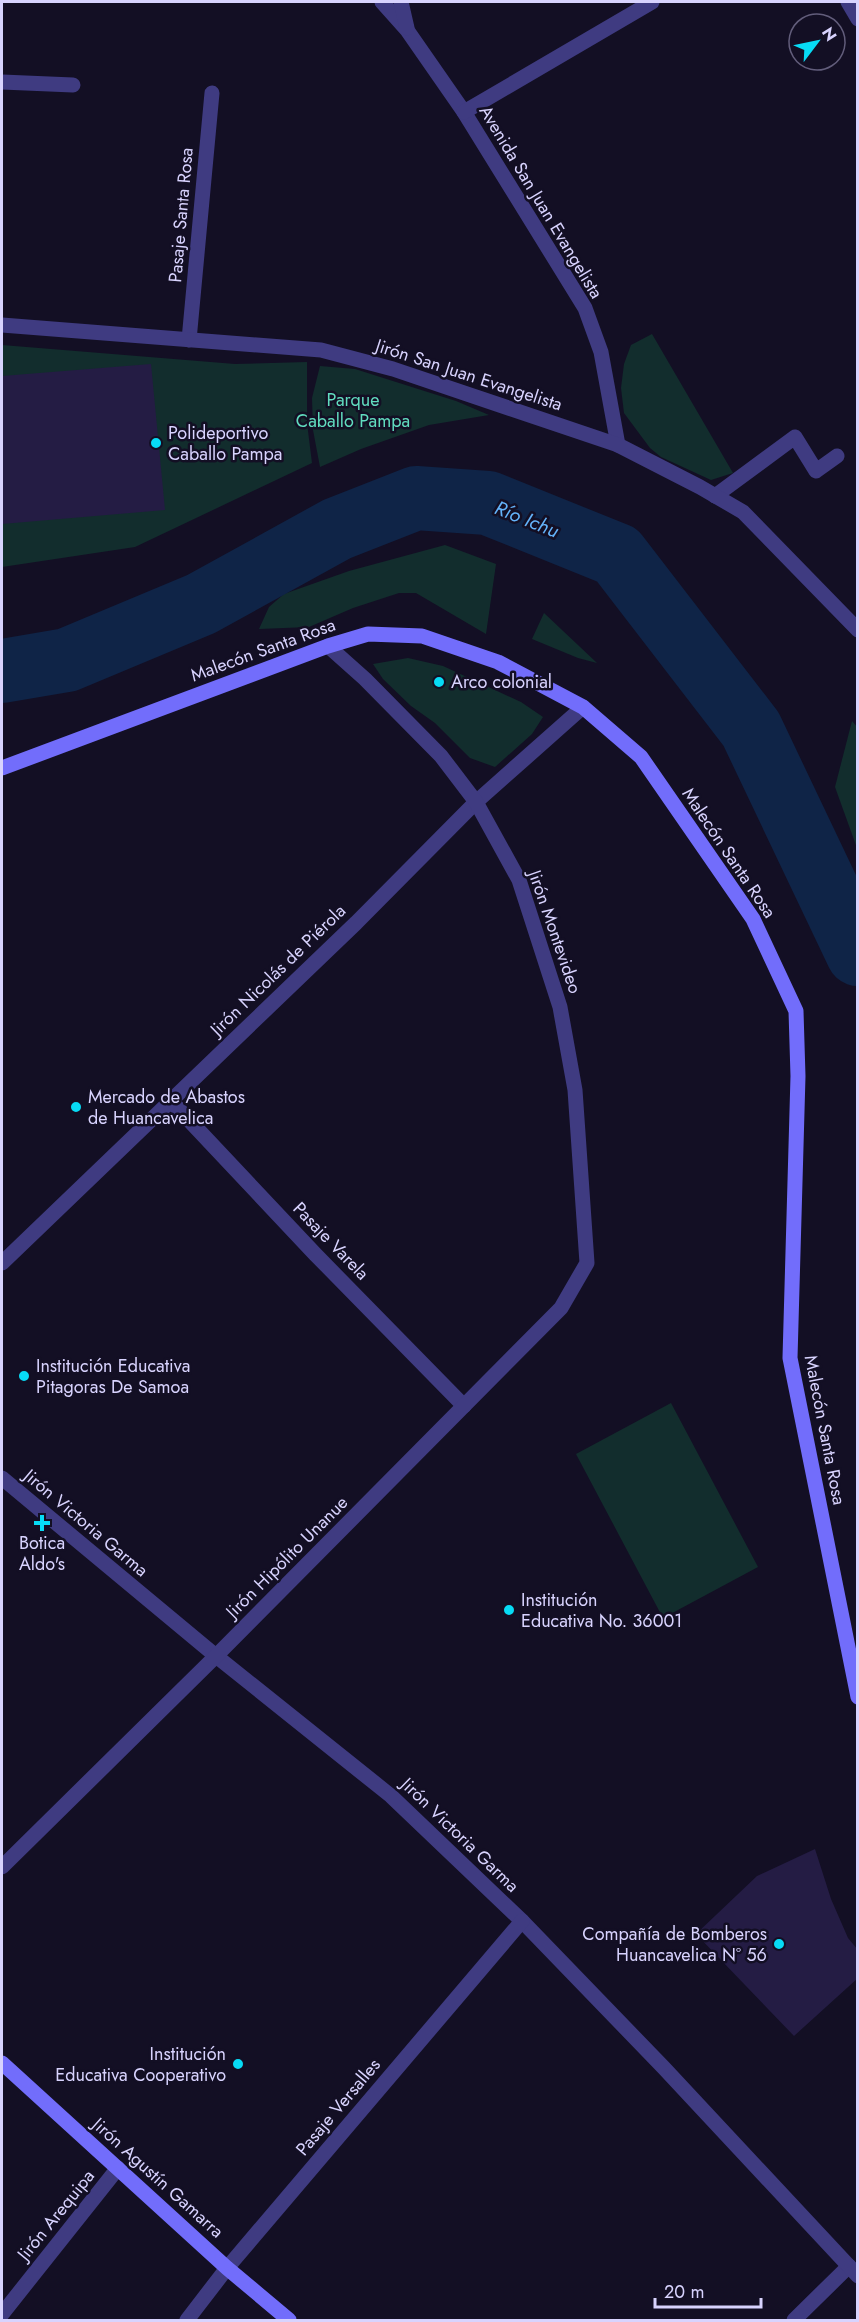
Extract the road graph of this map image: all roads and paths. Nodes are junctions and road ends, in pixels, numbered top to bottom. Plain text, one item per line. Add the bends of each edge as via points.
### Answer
1 (382, 2) edge
2 (401, 2) edge
3 (652, 2) edge
4 (848, 2) edge
5 (858, 19) edge
6 (407, 30) junction
7 (2, 82) edge
8 (73, 86) dead end
9 (212, 93) dead end
10 (464, 112) junction
11 (2, 325) edge
12 (189, 340) junction
13 (618, 445) junction
14 (837, 456) dead end
15 (715, 496) junction
16 (852, 615) edge
17 (858, 630) edge
18 (328, 646) junction
19 (583, 707) junction
20 (2, 768) edge
21 (476, 802) junction
22 (171, 1101) junction
23 (2, 1263) edge
24 (587, 1263) joint
25 (464, 1406) junction
26 (2, 1478) edge
27 (216, 1656) junction
28 (858, 1697) edge
29 (2, 1867) edge
30 (522, 1921) junction
31 (2, 2063) edge
32 (118, 2168) junction
33 (855, 2266) edge
34 (227, 2268) junction
35 (858, 2281) edge
36 (2, 2314) edge
37 (187, 2320) edge
38 (289, 2320) edge
39 (794, 2320) edge

1 - 6 street, Avenida San Juan Evangelista
2 - 6 street
3 - 10 street
4 - 5 street
6 - 10 street, Avenida San Juan Evangelista
7 - 8 street
9 - 12 street, Pasaje Santa Rosa
10 - 13 street, Avenida San Juan Evangelista via 585,308 602,352
11 - 12 street, Jirón San Juan Evangelista
12 - 13 street, Jirón San Juan Evangelista via 321,350 393,369
13 - 15 street, Jirón San Juan Evangelista
14 - 15 street via 816,471 795,437
15 - 16 street, Jirón San Juan Evangelista via 743,512
16 - 17 street, Jirón San Juan Evangelista
18 - 19 main road, Malecón Santa Rosa via 368,634 422,636 498,662
18 - 20 main road, Malecón Santa Rosa
18 - 21 street, Jirón Montevideo via 441,756
19 - 21 street, Jirón Nicolás de Piérola
19 - 28 main road, Malecón Santa Rosa via 641,757 753,919 795,1011 798,1076 790,1358
21 - 22 street, Jirón Nicolás de Piérola
21 - 24 street, Jirón Montevideo via 519,880 561,1007 575,1090
22 - 23 street, Jirón Nicolás de Piérola
22 - 25 street, Pasaje Varela
24 - 25 street, Jirón Hipólito Unanue via 561,1308
25 - 27 street, Jirón Hipólito Unanue
26 - 27 street, Jirón Victoria Garma
27 - 29 street, Jirón Hipólito Unanue
27 - 30 street, Jirón Victoria Garma via 391,1796
30 - 33 street, Jirón Victoria Garma
30 - 34 street, Pasaje Versalles
31 - 32 main road, Jirón Agustín Gamarra
32 - 34 main road, Jirón Agustín Gamarra
32 - 36 street, Jirón Arequipa
33 - 35 street, Jirón Victoria Garma
33 - 39 street
34 - 37 street, Pasaje Versalles
34 - 38 main road, Jirón Agustín Gamarra

